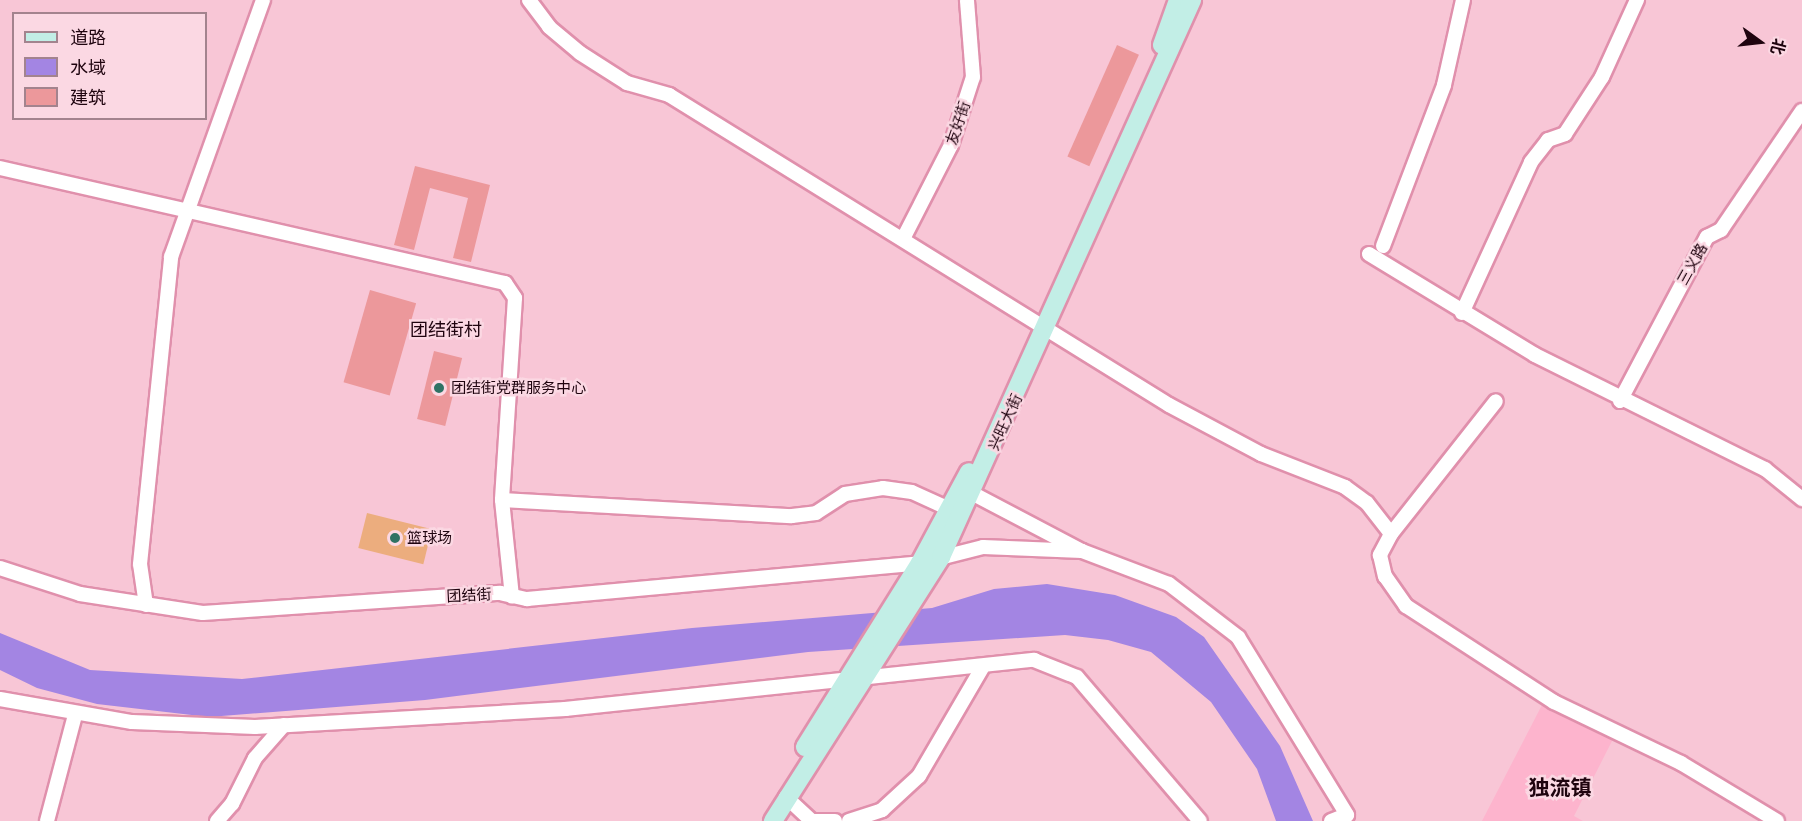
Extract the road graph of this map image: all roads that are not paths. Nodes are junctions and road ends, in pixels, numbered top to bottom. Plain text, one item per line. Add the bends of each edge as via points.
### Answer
1 (263, 0) edge
2 (529, 0) edge
3 (967, 0) edge
4 (1178, 0) edge
5 (1192, 0) edge
6 (1463, 0) edge
7 (1637, 0) edge
8 (1802, 111) edge
9 (0, 168) edge
10 (184, 212) junction
11 (904, 237) junction
12 (1383, 246) dead end
13 (1370, 254) dead end
14 (1462, 313) junction
15 (1041, 328) junction
16 (1620, 400) junction
17 (1496, 401) dead end
18 (967, 490) junction
19 (1802, 499) edge
20 (502, 500) junction
21 (956, 512) junction
22 (1391, 534) junction
23 (1082, 551) junction
24 (927, 567) junction
25 (0, 568) edge
26 (512, 596) junction
27 (146, 605) junction
28 (868, 667) junction
29 (982, 668) junction
30 (846, 681) junction
31 (0, 699) edge
32 (75, 715) junction
33 (284, 725) junction
34 (786, 797) junction
35 (1353, 818) edge
36 (47, 821) edge
37 (216, 821) edge
38 (762, 821) edge
39 (773, 821) edge
40 (835, 821) edge
41 (849, 821) edge
42 (1200, 821) edge
43 (1331, 821) edge
44 (1777, 821) edge

1 - 10 street
2 - 11 street via 549,27 589,59 627,83 669,95
3 - 11 street, 友好街 via 973,77 951,145
4 - 15 street, 兴旺大街
5 - 15 street, 兴旺大街
6 - 12 street via 1444,85
7 - 14 street via 1602,77 1565,134 1548,140 1531,162
8 - 16 street, 三义路 via 1721,230 1707,237
9 - 10 street
10 - 20 street via 505,283 515,298
10 - 27 street via 171,257 141,554
11 - 15 street
13 - 14 street
14 - 16 street
15 - 18 street, 兴旺大街
15 - 22 street via 1260,454 1325,476 1367,503
16 - 19 street via 1765,469
17 - 22 street
18 - 21 street, 兴旺大街
18 - 23 street
20 - 21 street via 792,516 816,513 845,494 883,488 912,492
20 - 26 street
21 - 24 street, 兴旺大街
22 - 44 street via 1380,555 1384,576 1406,606 1554,702 1681,763
23 - 24 street, 团结街 via 1006,545
23 - 35 street via 1169,584 1238,637
24 - 26 street, 团结街 via 527,599
24 - 28 street, 兴旺大街
24 - 28 street, 兴旺大街
25 - 27 street, 团结街 via 80,594
26 - 27 street, 团结街 via 203,612
28 - 29 street
28 - 30 street, 兴旺大街
28 - 34 street, 兴旺大街
29 - 41 street via 919,776 882,810
29 - 42 street via 1034,660 1077,677
30 - 33 street via 565,709
30 - 38 street, 兴旺大街
31 - 32 street
32 - 33 street via 195,727
32 - 36 street
33 - 37 street via 255,758 232,804
34 - 39 street, 兴旺大街
34 - 40 street via 812,821
35 - 43 street

